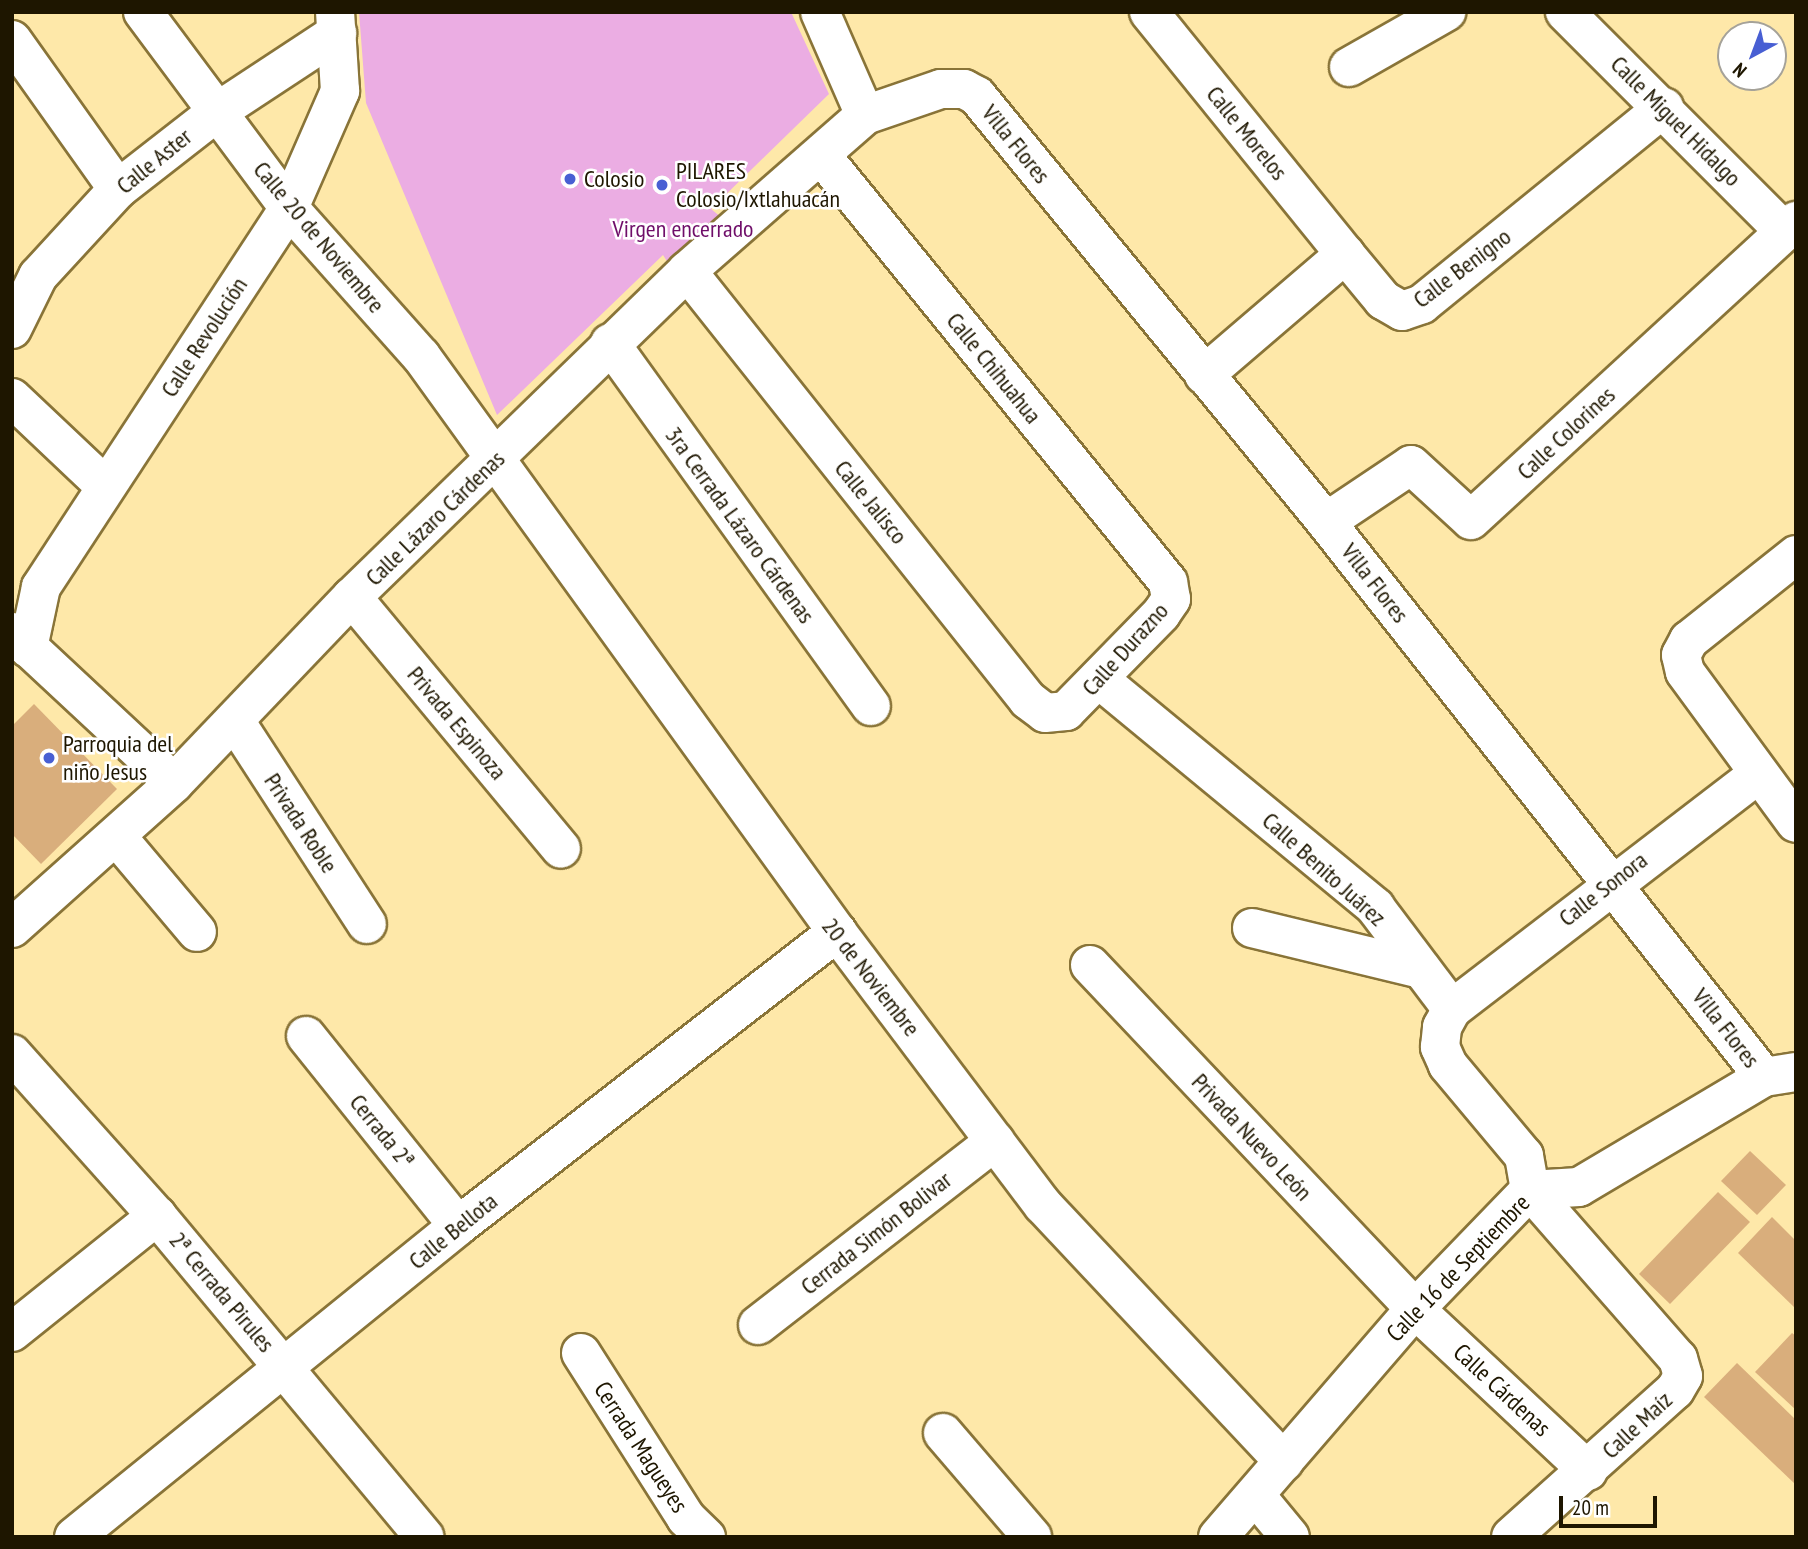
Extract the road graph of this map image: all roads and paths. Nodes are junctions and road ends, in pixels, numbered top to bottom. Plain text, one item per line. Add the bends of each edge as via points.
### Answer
1 (144, 12) edge
2 (820, 12) edge
3 (1149, 12) edge
4 (1446, 12) edge
5 (1536, 12) edge
6 (1552, 12) edge
7 (1564, 12) edge
8 (336, 23) edge
9 (12, 40) edge
10 (1349, 67) dead end
11 (1664, 107) junction
12 (217, 112) junction
13 (865, 115) junction
14 (821, 155) junction
15 (118, 189) junction
16 (289, 208) junction
17 (1790, 227) edge
18 (1345, 254) junction
19 (687, 271) junction
20 (12, 330) edge
21 (610, 344) junction
22 (1204, 375) junction
23 (12, 398) edge
24 (494, 461) junction
25 (106, 487) junction
26 (1326, 522) junction
27 (1796, 555) edge
28 (1168, 582) joint
29 (352, 597) junction
30 (20, 640) edge
31 (1100, 680) junction
32 (871, 706) dead end
33 (1066, 711) joint
34 (235, 721) junction
35 (1758, 774) junction
36 (174, 783) junction
37 (1796, 823) edge
38 (117, 837) junction
39 (561, 849) dead end
40 (1611, 881) junction
41 (19, 908) edge
42 (367, 924) dead end
43 (1252, 928) dead end
44 (197, 932) dead end
45 (836, 932) junction
46 (1090, 965) dead end
47 (1421, 969) junction
48 (1452, 1009) junction
49 (306, 1035) dead end
50 (16, 1066) edge
51 (1787, 1075) edge
52 (995, 1141) junction
53 (1530, 1190) junction
54 (157, 1216) junction
55 (458, 1226) junction
56 (1415, 1309) junction
57 (758, 1325) dead end
58 (12, 1332) edge
59 (582, 1353) dead end
60 (285, 1369) junction
61 (943, 1433) dead end
62 (1284, 1462) junction
63 (1588, 1471) junction
64 (1256, 1496) junction
65 (74, 1537) edge
66 (424, 1537) edge
67 (706, 1537) edge
68 (1032, 1537) edge
69 (1218, 1537) edge
70 (1290, 1537) edge
71 (1511, 1537) edge

1 - 12 street, Calle 20 de Noviembre
2 - 13 street
3 - 18 street, Calle Morelos
4 - 10 street
5 - 6 street
7 - 11 street, Calle Miguel Hidalgo
8 - 12 street, Calle Aster
8 - 16 street, Calle Revolución via 340,91
9 - 15 street
11 - 17 street, Calle Miguel Hidalgo
11 - 18 street, Calle Benigno via 1422,304 1402,312 1383,300
12 - 15 street, Calle Aster
12 - 16 street, Calle 20 de Noviembre
13 - 14 street, Calle Lázaro Cárdenas
13 - 22 street, Villa Flores via 941,89 977,96
14 - 19 street, Calle Lázaro Cárdenas
14 - 28 street, Calle Chihuahua
15 - 20 street, Calle Aster via 38,276
16 - 24 street, Calle 20 de Noviembre via 421,356
16 - 25 street, Calle Revolución
17 - 26 street, Calle Colorines via 1471,520 1411,465
18 - 22 street
19 - 21 street, Calle Lázaro Cárdenas
19 - 33 street, Calle Jalisco via 1028,700 1045,713
21 - 24 street, Calle Lázaro Cárdenas
21 - 32 street, 3ra Cerrada Lázaro Cárdenas
22 - 26 street, Villa Flores
23 - 25 street
24 - 29 street, Calle Lázaro Cárdenas
24 - 45 street, 20 de Noviembre
25 - 30 street, Calle Revolución via 41,587
26 - 40 street, Villa Flores
27 - 35 street via 1689,640 1681,654 1685,671
28 - 31 street, Calle Durazno via 1171,599 1161,614
29 - 34 street, Calle Lázaro Cárdenas
29 - 39 street, Privada Espinoza
30 - 36 street
31 - 33 street, Calle Durazno
31 - 47 street, Calle Benito Juárez via 1375,907
34 - 36 street, Calle Lázaro Cárdenas
34 - 42 street, Privada Roble
35 - 37 street
35 - 40 street, Calle Sonora
36 - 38 street, Calle Lázaro Cárdenas
38 - 41 street, Calle Lázaro Cárdenas
38 - 44 street
40 - 48 street, Calle Sonora
40 - 51 street, Villa Flores
43 - 47 street
45 - 52 street, 20 de Noviembre
45 - 55 street, Calle Bellota
46 - 56 street, Privada Nuevo León
47 - 48 street, Calle Benito Juárez
48 - 53 street via 1440,1047 1524,1156
49 - 55 street, Cerrada 2ª
50 - 54 street, 2ª Cerrada Pirules
51 - 53 street, Calle 16 de Septiembre via 1579,1187
52 - 57 street, Cerrada Simón Bolivar
52 - 62 street, 20 de Noviembre via 1043,1205
53 - 56 street, Calle 16 de Septiembre
53 - 63 street, Calle Maíz via 1678,1359 1683,1376 1675,1390
54 - 58 street
54 - 60 street, 2ª Cerrada Pirules
55 - 60 street, Calle Bellota
56 - 62 street, Calle 16 de Septiembre
56 - 63 street, Calle Cárdenas
59 - 67 street, Cerrada Magueyes via 686,1518
60 - 65 street, Calle Bellota
60 - 66 street, 2ª Cerrada Pirules
61 - 68 street
62 - 64 street, Calle 16 de Septiembre
63 - 71 street, Calle Maíz
64 - 69 street, Calle 16 de Septiembre
64 - 70 street

